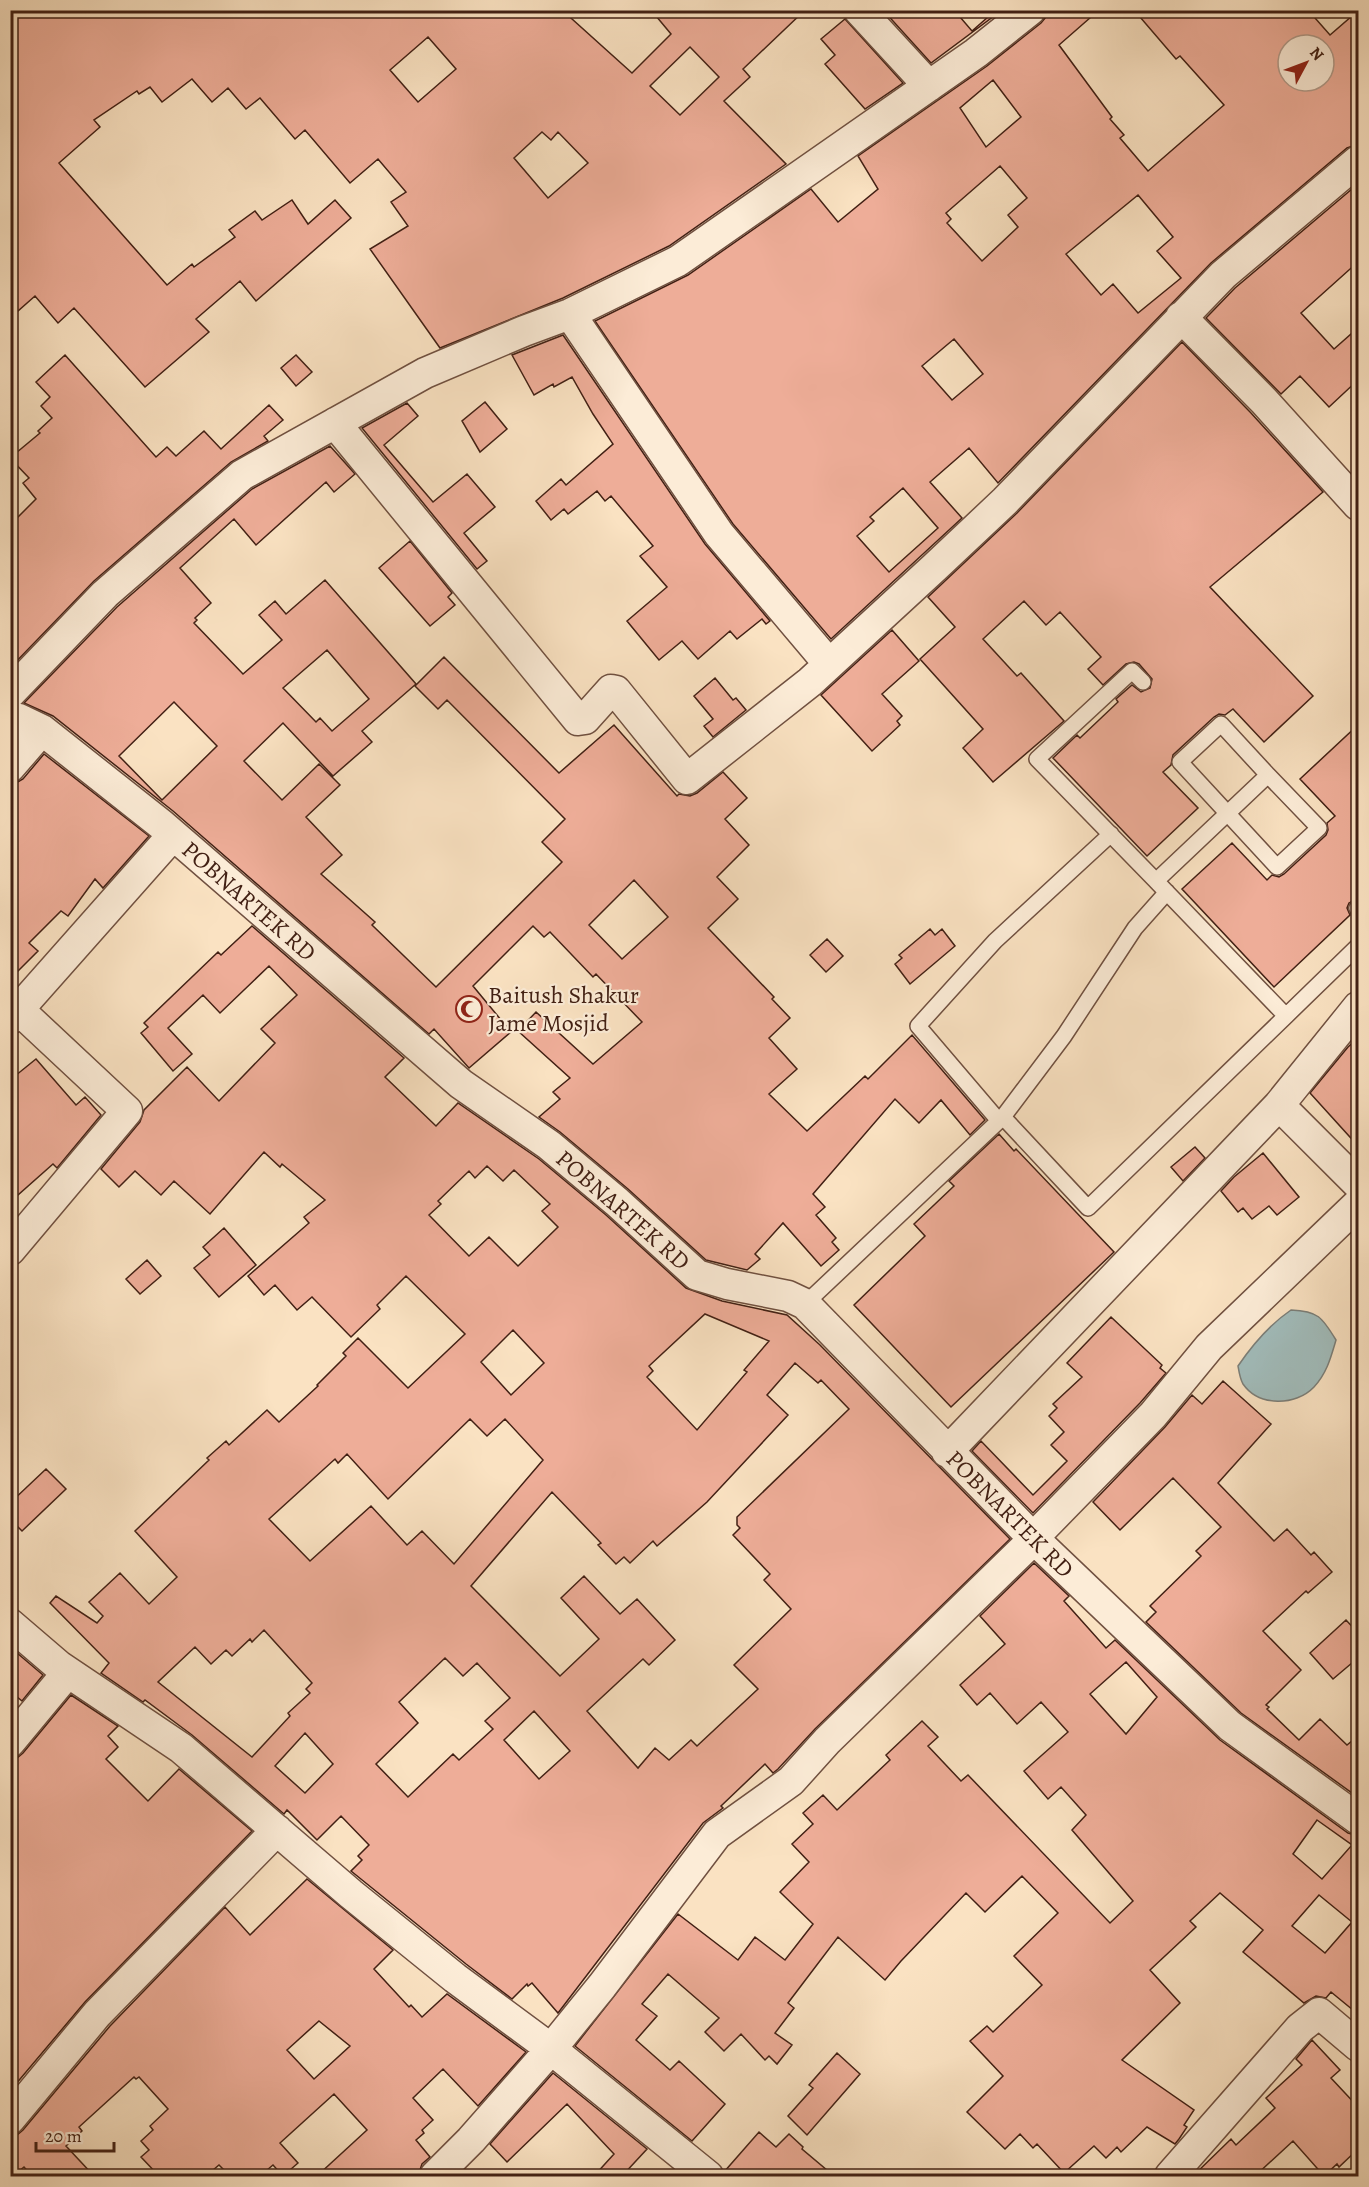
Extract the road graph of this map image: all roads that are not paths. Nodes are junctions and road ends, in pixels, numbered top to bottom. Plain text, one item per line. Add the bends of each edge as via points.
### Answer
1 (859, 10) edge
2 (1030, 10) edge
3 (929, 86) junction
4 (1359, 161) edge
5 (570, 314) junction
6 (1181, 317) junction
7 (335, 423) junction
8 (1359, 505) edge
9 (829, 664) junction
10 (1143, 682) dead end
11 (10, 693) edge
12 (10, 718) edge
13 (42, 730) junction
14 (10, 767) edge
15 (1268, 775) junction
16 (1227, 813) junction
17 (1111, 834) junction
18 (173, 835) junction
19 (1156, 881) junction
20 (1167, 892) junction
21 (1359, 946) edge
22 (1359, 1007) edge
23 (15, 1014) edge
24 (1286, 1016) junction
25 (1279, 1105) junction
26 (1001, 1119) junction
27 (1359, 1184) edge
28 (1359, 1204) edge
29 (10, 1250) edge
30 (805, 1304) junction
31 (946, 1452) junction
32 (1033, 1538) junction
33 (10, 1624) edge
34 (68, 1672) junction
35 (10, 1742) edge
36 (1359, 1819) edge
37 (277, 1830) junction
38 (1359, 2046) edge
39 (551, 2049) junction
40 (10, 2120) edge
41 (435, 2176) edge
42 (708, 2176) edge
43 (1170, 2176) edge

1 - 3 street
2 - 3 street
3 - 5 street via 678,261
4 - 6 street via 1223,274
5 - 7 street via 425,374
5 - 9 street via 719,534
6 - 8 street
6 - 9 street via 1005,501
7 - 9 street via 578,720 585,719 611,690 616,691 687,779
7 - 11 street via 242,475 105,594
10 - 17 lane via 1132,671 1037,759
12 - 13 street, POBNARTEK RD
13 - 14 street
13 - 18 street, POBNARTEK RD
15 - 16 lane
15 - 16 lane via 1221,724 1180,762
15 - 16 lane via 1319,828 1277,867
16 - 19 lane
17 - 19 lane
17 - 26 lane via 995,941 918,1026
18 - 23 street
18 - 30 street, POBNARTEK RD via 461,1084 566,1159 697,1275 788,1296
19 - 20 lane
20 - 24 lane
20 - 26 lane via 1135,928 1064,1036
21 - 24 lane
22 - 25 street
23 - 29 street via 128,1111
24 - 26 lane via 1088,1208
25 - 27 street
25 - 31 street
26 - 30 lane
28 - 32 street via 1209,1347 1153,1415
30 - 31 street, POBNARTEK RD
31 - 32 street, POBNARTEK RD
32 - 36 street, POBNARTEK RD via 1230,1726
32 - 39 street via 835,1732 791,1781 717,1834
33 - 34 street
34 - 35 street
34 - 37 street via 181,1748
37 - 39 street via 455,1978
37 - 40 street via 97,2014
38 - 43 street via 1319,2013 1300,2028
39 - 41 street
39 - 42 street

